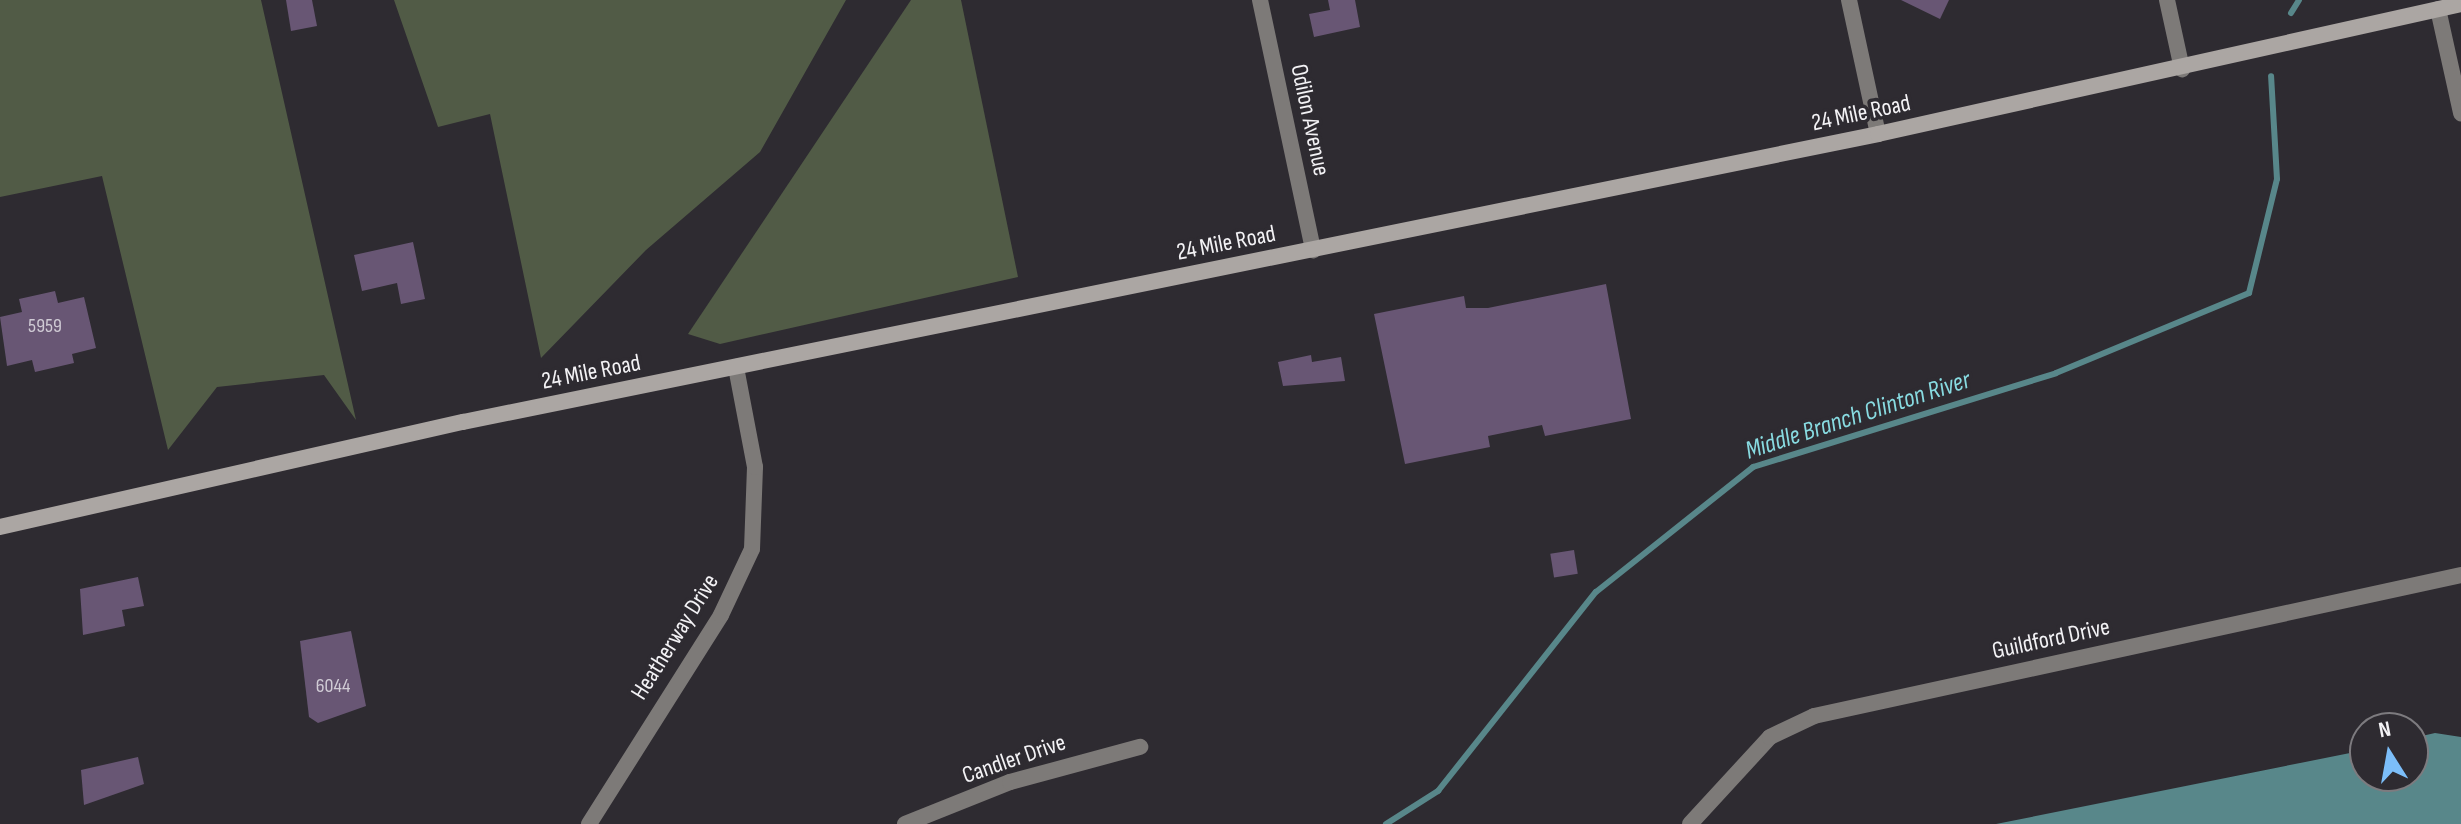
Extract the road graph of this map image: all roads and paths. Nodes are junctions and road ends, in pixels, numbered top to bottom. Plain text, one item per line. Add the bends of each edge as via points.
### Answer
1 (1260, 0) edge
2 (1849, 0) edge
3 (2167, 0) edge
4 (2461, 4) edge
5 (2438, 9) junction
6 (2182, 69) junction
7 (2461, 113) edge
8 (1878, 134) junction
9 (1313, 250) junction
10 (736, 367) junction
11 (0, 527) edge
12 (2461, 575) edge
13 (1140, 747) dead end
14 (589, 824) edge
15 (905, 824) edge
16 (1690, 824) edge

1 - 9 street, Odilon Avenue
2 - 8 street
3 - 6 street
4 - 5 street, 24 Mile Road
5 - 6 street, 24 Mile Road
5 - 7 street
6 - 8 street, 24 Mile Road
8 - 9 street, 24 Mile Road
9 - 10 street, 24 Mile Road
10 - 11 street, 24 Mile Road
10 - 14 street, Heatherway Drive via 755,467 752,549 721,615
12 - 16 street, Guildford Drive via 1814,716 1770,737
13 - 15 street, Candler Drive via 1010,782

